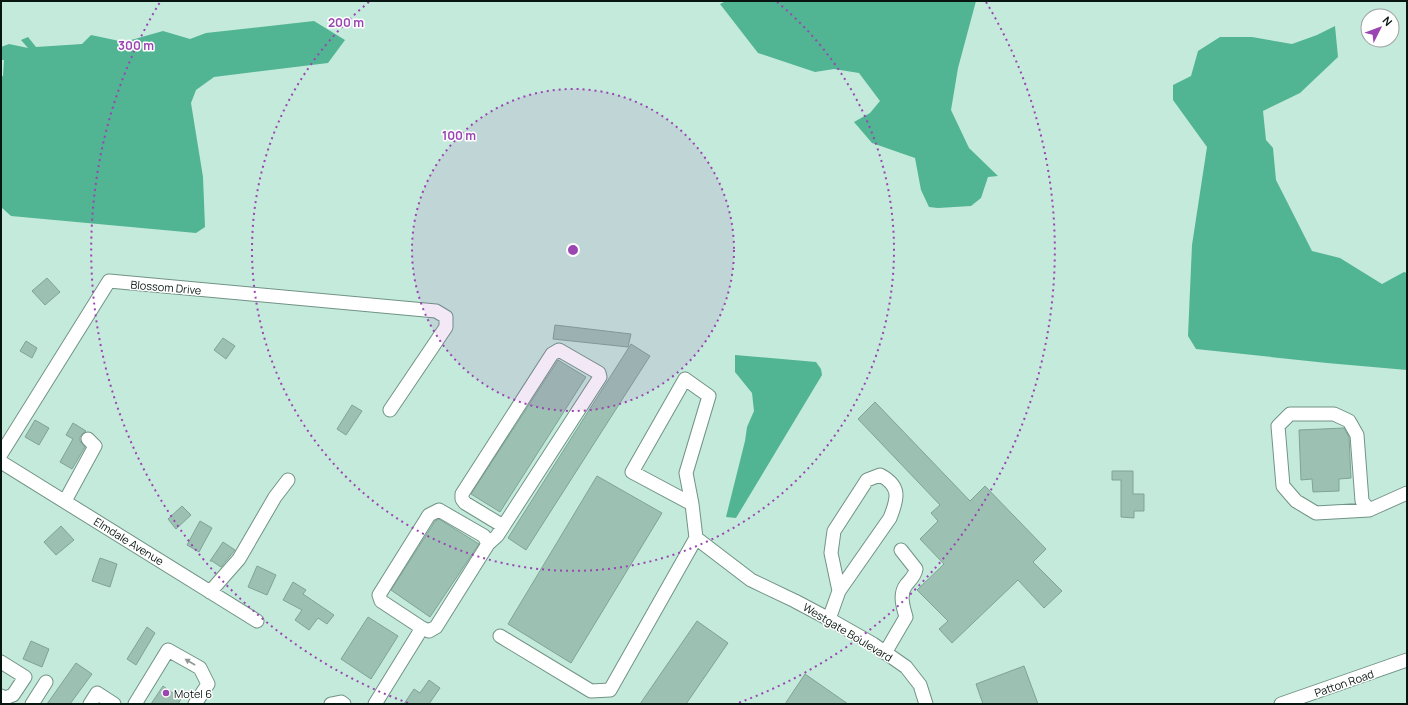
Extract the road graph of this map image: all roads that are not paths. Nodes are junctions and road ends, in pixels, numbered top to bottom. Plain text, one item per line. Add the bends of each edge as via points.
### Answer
1 (390, 410) dead end
2 (88, 438) dead end
3 (1, 454) edge
4 (1, 462) edge
5 (288, 480) dead end
6 (1407, 493) edge
7 (64, 501) junction
8 (692, 504) junction
9 (1369, 510) junction
10 (503, 526) junction
11 (696, 538) junction
12 (488, 544) junction
13 (901, 550) dead end
14 (839, 591) junction
15 (210, 592) junction
16 (829, 619) junction
17 (257, 621) dead end
18 (422, 628) junction
19 (500, 636) dead end
20 (885, 653) junction
21 (1407, 660) edge
22 (1, 662) edge
23 (46, 682) dead end
24 (1, 696) edge
25 (32, 704) edge
26 (90, 704) edge
27 (114, 704) edge
28 (135, 704) edge
29 (195, 704) edge
30 (331, 704) edge
31 (344, 704) edge
32 (376, 704) edge
33 (926, 704) edge
34 (1281, 704) edge

1 - 3 street, Blossom Drive via 446,327 446,317 436,311 109,282
2 - 7 street via 95,446
4 - 7 street, Elmdale Avenue
5 - 15 street via 239,559
6 - 9 street
7 - 15 street, Elmdale Avenue
8 - 8 street via 686,473 709,396 685,379 632,472
8 - 11 street
9 - 9 street via 1362,501 1357,435 1349,421 1334,414 1290,414 1278,426 1283,486 1296,501 1316,513
10 - 10 street via 600,377 599,373 559,350 552,354 462,494 465,503
10 - 12 street
11 - 16 street, Westgate Boulevard via 751,580
11 - 19 street via 610,690 591,691
12 - 18 street via 436,628 429,631
12 - 18 street via 484,536 439,510 429,515 379,595 381,601
13 - 20 street via 916,569 916,574 904,587 903,604 906,617
14 - 14 street via 890,518 895,505 897,493 890,480 880,475 867,480 834,531 831,553
14 - 16 street
15 - 17 street, Elmdale Avenue
16 - 20 street, Westgate Boulevard
18 - 32 street
20 - 33 street, Westgate Boulevard via 906,667 920,685
21 - 34 street, Patton Road
22 - 24 street via 25,677 13,695 5,698
23 - 25 street
26 - 27 street via 97,693
29 -> 28 street via 208,684 200,668 168,650
30 - 31 street

